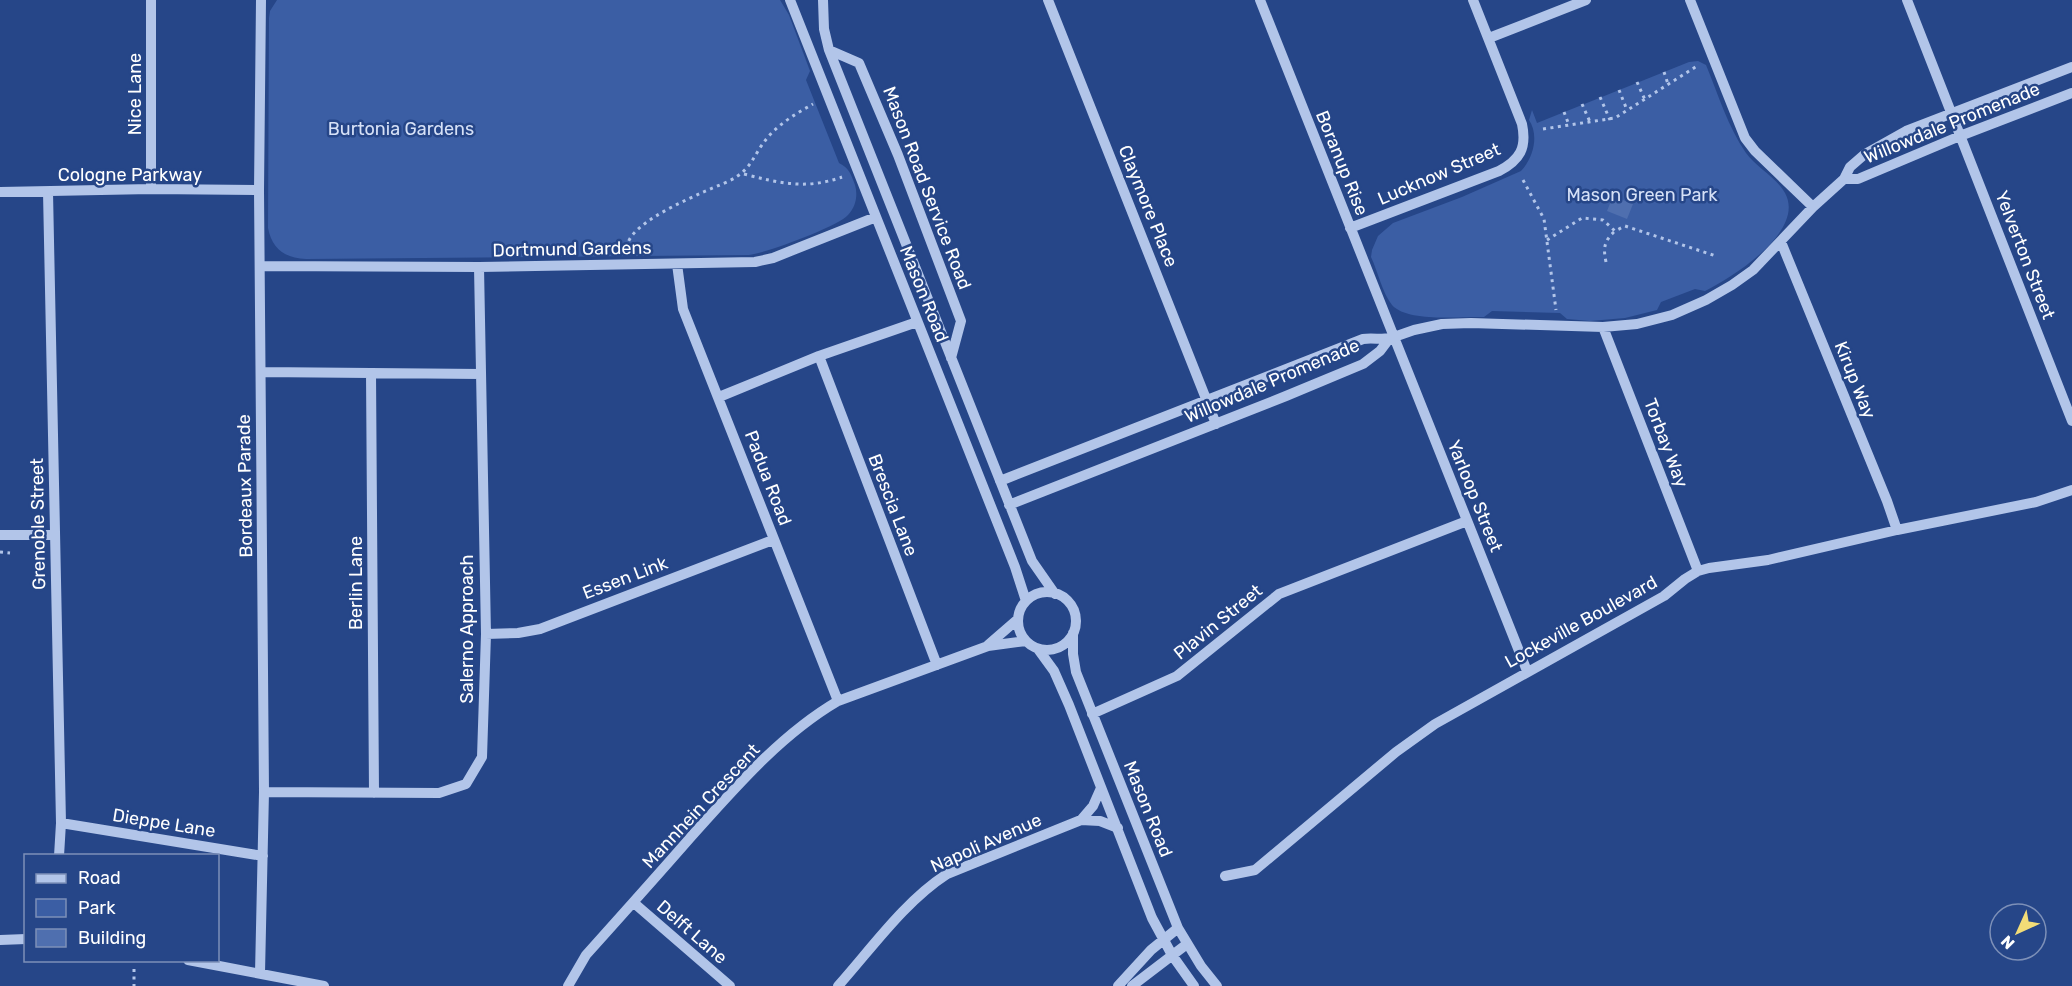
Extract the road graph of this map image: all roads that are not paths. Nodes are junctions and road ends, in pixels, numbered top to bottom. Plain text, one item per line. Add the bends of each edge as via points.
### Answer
1 (151, 0) edge
2 (261, 0) edge
3 (790, 0) edge
4 (822, 0) edge
5 (1048, 0) edge
6 (1260, 0) edge
7 (1473, 0) edge
8 (1586, 0) edge
9 (1690, 0) edge
10 (1907, 0) edge
11 (1489, 38) junction
12 (829, 50) junction
13 (2072, 66) edge
14 (2072, 93) edge
15 (1952, 114) junction
16 (1960, 136) junction
17 (1844, 179) junction
18 (151, 189) junction
19 (260, 190) junction
20 (0, 192) edge
21 (48, 192) junction
22 (1813, 207) junction
23 (876, 217) junction
24 (1350, 228) junction
25 (1781, 242) junction
26 (677, 264) junction
27 (261, 266) junction
28 (479, 267) junction
29 (917, 322) junction
30 (1603, 327) junction
31 (1391, 338) junction
32 (819, 356) junction
33 (951, 358) junction
34 (261, 372) junction
35 (371, 373) junction
36 (481, 374) junction
37 (719, 397) junction
38 (1207, 400) junction
39 (2072, 421) edge
40 (1216, 424) junction
41 (1000, 481) junction
42 (2072, 490) edge
43 (1009, 505) junction
44 (1467, 521) junction
45 (1897, 530) junction
46 (0, 534) edge
47 (55, 535) junction
48 (773, 540) junction
49 (1698, 571) junction
50 (1055, 594) junction
51 (1026, 601) junction
52 (1018, 619) junction
53 (1073, 633) junction
54 (486, 634) junction
55 (1026, 641) junction
56 (988, 646) junction
57 (1038, 649) junction
58 (937, 665) junction
59 (1527, 671) junction
60 (838, 701) junction
61 (1092, 714) junction
62 (1101, 788) junction
63 (264, 792) junction
64 (374, 793) junction
65 (1081, 820) junction
66 (61, 823) junction
67 (1118, 828) junction
68 (59, 854) edge
69 (263, 856) junction
70 (1225, 876) dead end
71 (634, 903) junction
72 (1178, 928) junction
73 (24, 939) edge
74 (0, 940) edge
75 (1162, 940) junction
76 (1187, 944) junction
77 (1172, 956) junction
78 (199, 962) edge
79 (260, 973) junction
80 (324, 986) edge
81 (568, 986) edge
82 (730, 986) edge
83 (838, 986) edge
84 (1119, 986) edge
85 (1132, 986) edge
86 (1194, 986) edge
87 (1218, 986) edge

1 - 18 street, Nice Lane
2 - 19 street, Bordeaux Parade
3 - 23 street, Mason Road
4 - 12 street, Mason Road
5 - 38 street, Claymore Place
6 - 24 street, Boranup Rise
7 - 11 street, Lucknow Street
8 - 11 street
9 - 22 street via 1745,138
10 - 15 street, Yelverton Street
11 - 24 street, Lucknow Street via 1522,124 1525,138 1518,156 1499,171
12 - 33 street, Mason Road
12 - 33 street, Mason Road Service Road via 859,63 898,155 961,321
13 - 15 street, Willowdale Promenade
14 - 16 street, Willowdale Promenade
15 - 16 street, Yelverton Street
15 - 17 street, Willowdale Promenade via 1906,131 1872,150 1850,167
16 - 17 street, Willowdale Promenade via 1858,179
16 - 39 street, Yelverton Street
17 - 22 street, Willowdale Promenade
18 - 19 street, Cologne Parkway
18 - 21 street, Cologne Parkway
19 - 27 street, Bordeaux Parade
20 - 21 street, Cologne Parkway
21 - 47 street, Grenoble Street
22 - 25 street, Willowdale Promenade
23 - 26 street, Dortmund Gardens via 764,260
23 - 29 street, Mason Road
24 - 31 street, Boranup Rise
25 - 30 street, Willowdale Promenade via 1753,270 1706,300 1672,315
25 - 45 street, Kirup Way
26 - 28 street, Dortmund Gardens
26 - 37 street, Padua Road via 683,309
27 - 28 street, Dortmund Gardens
27 - 34 street, Bordeaux Parade
28 - 36 street, Salerno Approach
29 - 32 street
29 - 51 street, Mason Road
30 - 31 street, Willowdale Promenade via 1461,323
30 - 49 street, Torbay Way
31 - 38 street, Willowdale Promenade via 1363,339
31 - 40 street, Willowdale Promenade via 1363,364
31 - 44 street, Yarloop Street
32 - 37 street
32 - 58 street, Brescia Lane
33 - 41 street, Mason Road
34 - 35 street
34 - 63 street, Bordeaux Parade
35 - 36 street
35 - 64 street, Berlin Lane
36 - 54 street, Salerno Approach
37 - 48 street, Padua Road
38 - 40 street, Claymore Place
38 - 41 street, Willowdale Promenade
40 - 43 street, Willowdale Promenade
41 - 43 street, Mason Road
42 - 45 street, Lockeville Boulevard via 2036,502
43 - 50 street, Mason Road via 1032,561
44 - 59 street, Yarloop Street
44 - 61 street, Plavin Street via 1279,594 1177,676
45 - 49 street, Lockeville Boulevard via 1768,560
46 - 47 street
47 - 66 street, Grenoble Street
48 - 54 street, Essen Link via 540,629
48 - 60 street, Padua Road
49 - 59 street, Lockeville Boulevard via 1664,596
50 - 51 street via 1039,593
50 - 53 street via 1073,609
51 - 52 street
52 - 55 street
52 - 56 street, Mannhein Crescent
53 - 57 street via 1062,646
53 - 61 street, Mason Road via 1076,672
54 - 64 street, Salerno Approach via 482,757 466,784 439,793
55 - 56 street, Mannhein Crescent
55 - 57 street
56 - 58 street, Mannhein Crescent
57 - 62 street, Mason Road via 1058,679
58 - 60 street, Mannhein Crescent
59 - 70 street, Lockeville Boulevard via 1412,740 1255,870
60 - 71 street, Mannhein Crescent via 795,732 750,773
61 - 72 street, Mason Road
62 - 65 street
62 - 67 street, Mason Road
63 - 64 street, Salerno Approach
63 - 69 street, Bordeaux Parade
65 - 67 street via 1100,821
65 - 83 street, Napoli Avenue via 947,874 912,903
66 - 68 street, Grenoble Street
66 - 69 street, Dieppe Lane
67 - 75 street, Mason Road
69 - 79 street, Bordeaux Parade
71 - 81 street, Mannhein Crescent via 586,955
71 - 82 street, Delft Lane
72 - 75 street
72 - 76 street, Mason Road
73 - 74 street
75 - 77 street, Mason Road
75 - 84 street
76 - 77 street
76 - 87 street, Mason Road
77 - 85 street
77 - 86 street, Mason Road
78 - 79 street
79 - 80 street

